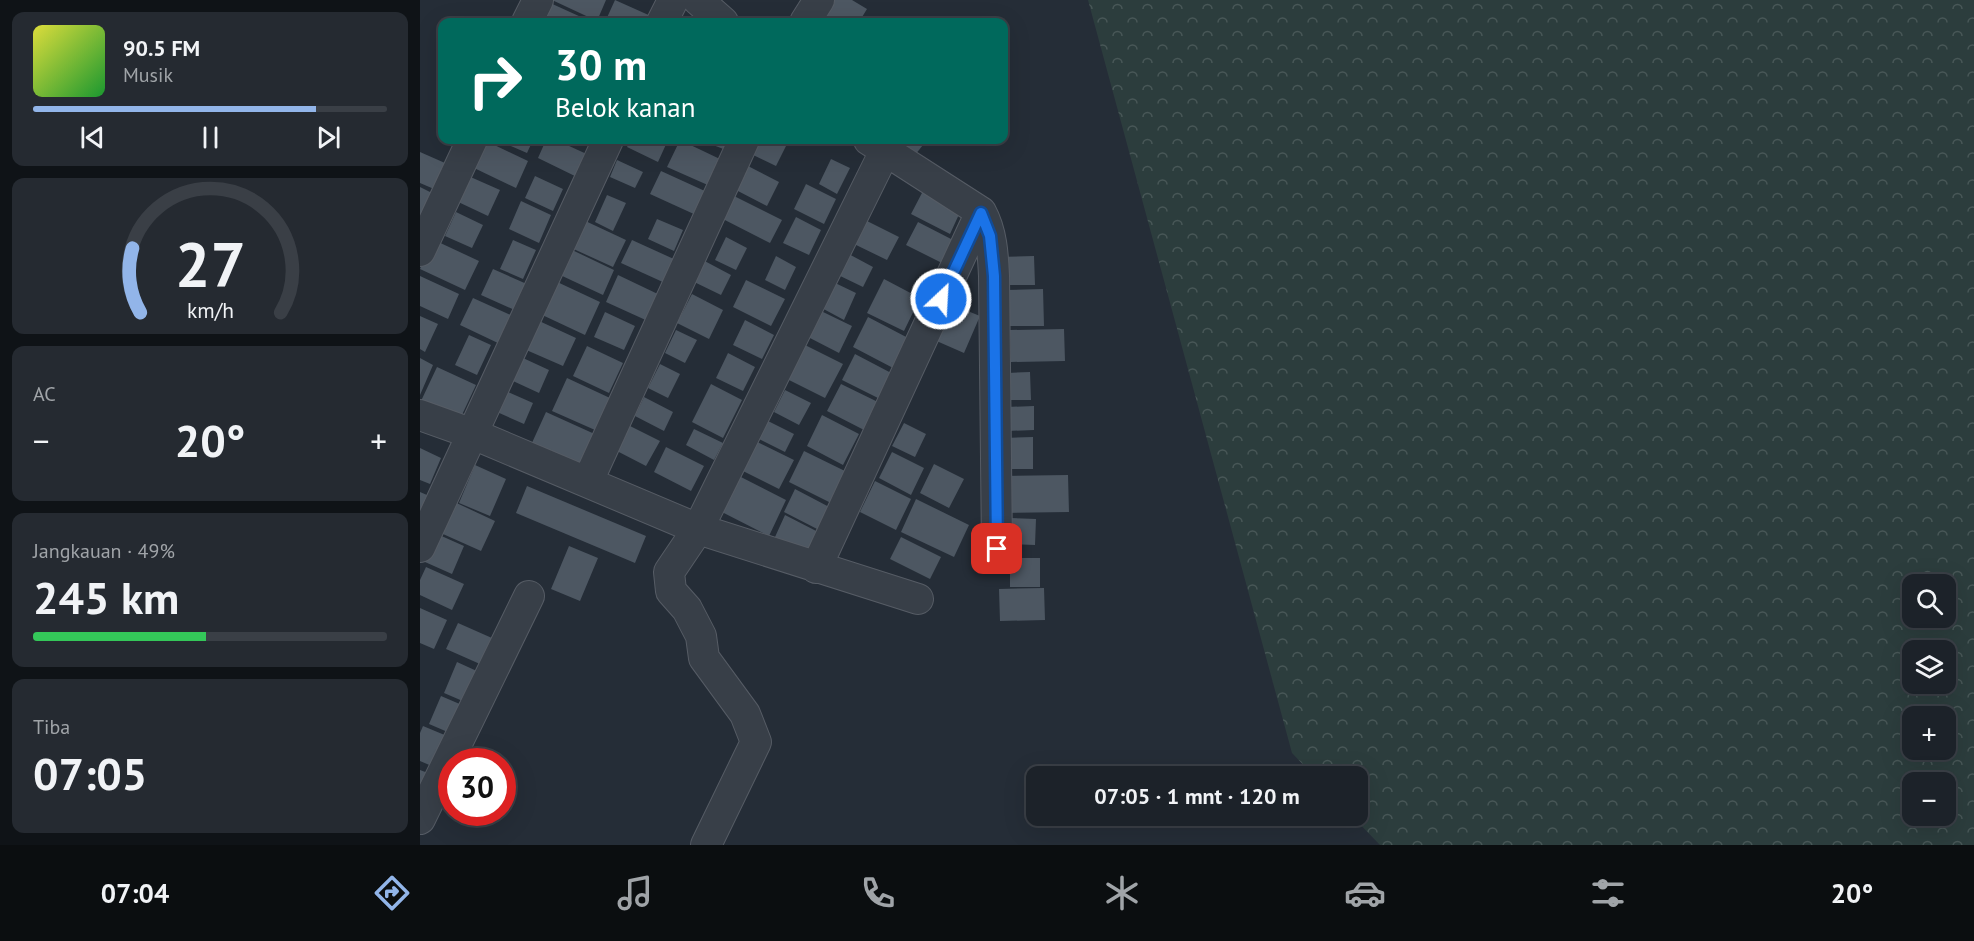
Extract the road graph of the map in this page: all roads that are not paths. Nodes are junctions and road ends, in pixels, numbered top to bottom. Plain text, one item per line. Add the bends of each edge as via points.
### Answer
1 (538, 0) edge
2 (673, 0) edge
3 (698, 0) edge
4 (819, 0) edge
5 (529, 18) edge
6 (664, 18) edge
7 (718, 18) edge
8 (808, 18) edge
9 (470, 144) edge
10 (606, 144) edge
11 (742, 144) edge
12 (877, 145) edge
13 (981, 213) junction
14 (420, 251) edge
15 (420, 415) edge
16 (473, 434) junction
17 (588, 482) junction
18 (698, 529) junction
19 (420, 547) edge
20 (997, 549) dead end
21 (816, 568) junction
22 (529, 596) dead end
23 (918, 599) dead end
24 (420, 819) edge
25 (706, 845) edge

1 - 5 street
2 - 6 street
3 - 7 street
4 - 8 street
9 - 14 street
10 - 16 street
11 - 17 street
12 - 13 street
12 - 18 street
13 - 20 street via 990,236 994,276
13 - 21 street
15 - 16 street
16 - 17 street
16 - 19 street
17 - 18 street
18 - 21 street
18 - 25 street via 669,572 671,591 687,609 700,636 704,658 745,714 756,741
21 - 23 street
22 - 24 street

